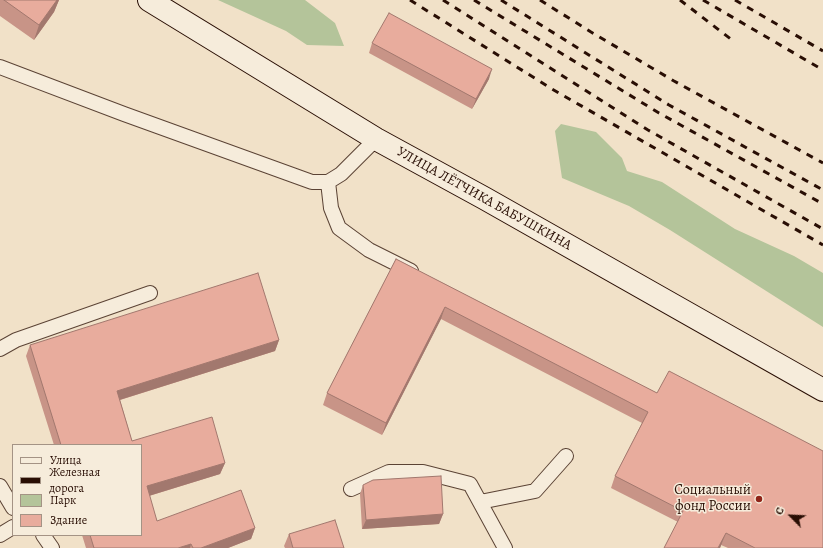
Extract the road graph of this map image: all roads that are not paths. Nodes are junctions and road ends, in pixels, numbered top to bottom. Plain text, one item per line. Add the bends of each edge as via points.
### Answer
1 (149, 0) edge
2 (0, 67) edge
3 (376, 139) junction
4 (328, 182) junction
5 (422, 276) edge
6 (150, 292) dead end
7 (0, 349) edge
8 (823, 390) edge
9 (566, 456) dead end
10 (0, 486) edge
11 (351, 489) dead end
12 (480, 502) junction
13 (12, 506) edge
14 (12, 528) edge
15 (0, 535) edge
16 (44, 536) edge
17 (52, 548) edge
18 (505, 548) edge

1 - 3 main road, УЛИЦА ЛЁТЧИКА БАБУШКИНА
2 - 4 lane via 312,182
3 - 4 lane via 340,174
3 - 8 main road, УЛИЦА ЛЁТЧИКА БАБУШКИНА
4 - 5 lane via 331,208 339,228 369,250
6 - 7 lane via 16,340
9 - 12 lane via 535,491
10 - 13 lane
11 - 12 lane via 389,472 423,472 470,484
12 - 18 lane
14 - 15 lane
16 - 17 lane

